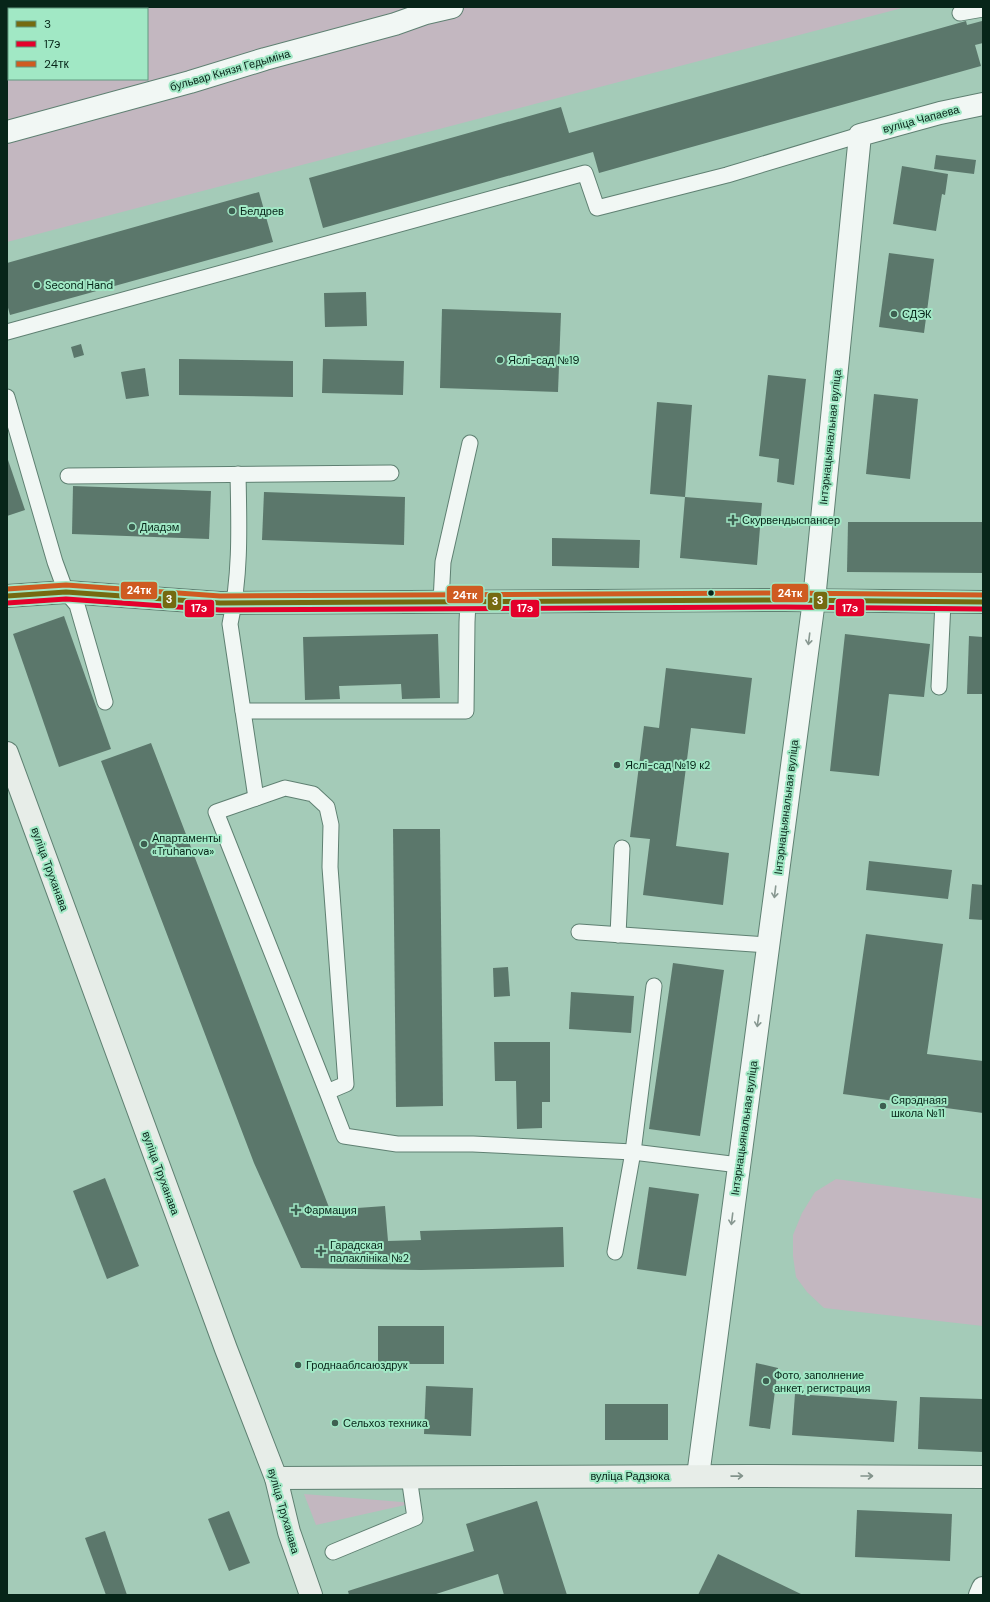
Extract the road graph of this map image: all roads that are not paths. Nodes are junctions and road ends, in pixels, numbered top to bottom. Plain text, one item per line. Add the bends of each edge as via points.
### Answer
1 (452, 7) edge
2 (983, 9) edge
3 (960, 14) dead end
4 (983, 104) edge
5 (7, 132) edge
6 (860, 135) junction
7 (7, 332) edge
8 (7, 397) edge
9 (470, 443) dead end
10 (391, 473) dead end
11 (238, 474) junction
12 (68, 476) dead end
13 (66, 592) junction
14 (7, 596) edge
15 (814, 600) junction
16 (441, 602) junction
17 (468, 602) junction
18 (943, 602) junction
19 (983, 602) edge
20 (235, 603) junction
21 (939, 687) dead end
22 (105, 702) dead end
23 (243, 711) junction
24 (7, 753) edge
25 (256, 798) junction
26 (622, 848) dead end
27 (579, 932) dead end
28 (618, 935) junction
29 (768, 945) junction
30 (654, 986) dead end
31 (327, 1092) junction
32 (633, 1152) junction
33 (739, 1165) junction
34 (615, 1252) dead end
35 (698, 1476) junction
36 (409, 1477) junction
37 (983, 1477) edge
38 (276, 1478) junction
39 (333, 1552) dead end
40 (983, 1588) edge
41 (311, 1595) edge
42 (980, 1595) edge

1 - 5 street, бульвар Князя Гедыміна
2 - 3 lane
4 - 6 street, вуліца Чапаева
6 - 7 lane via 727,175 597,208 585,173
6 - 15 street, Інтэрнацыянальная вуліца
8 - 13 lane
9 - 16 lane via 443,562
10 - 11 lane
11 - 12 lane
11 - 20 lane via 240,554
13 - 14 street
13 - 20 street
13 - 22 lane via 77,605
15 - 17 street
15 - 18 street
15 -> 29 street, Інтэрнацыянальная вуліца
16 - 17 street
16 - 20 street
17 - 23 lane via 466,711
18 - 19 street
18 - 21 lane
20 - 23 lane via 230,624
23 - 25 lane
24 - 38 street, вуліца Труханава
25 - 31 lane via 216,812
25 - 31 lane via 285,788 313,794 327,807 331,825 330,866 346,1084
26 - 28 lane
27 - 28 lane
28 - 29 lane
29 -> 33 street, Інтэрнацыянальная вуліца
30 - 32 lane
31 - 32 lane via 344,1136 397,1144 473,1144
32 - 33 lane
32 - 34 lane
33 -> 35 street, Інтэрнацыянальная вуліца
35 - 36 street, вуліца Радзюка
35 -> 37 street, вуліца Радзюка
36 - 38 street, вуліца Радзюка
36 - 39 lane via 415,1518
38 - 41 street, вуліца Труханава via 289,1532
40 - 42 street

